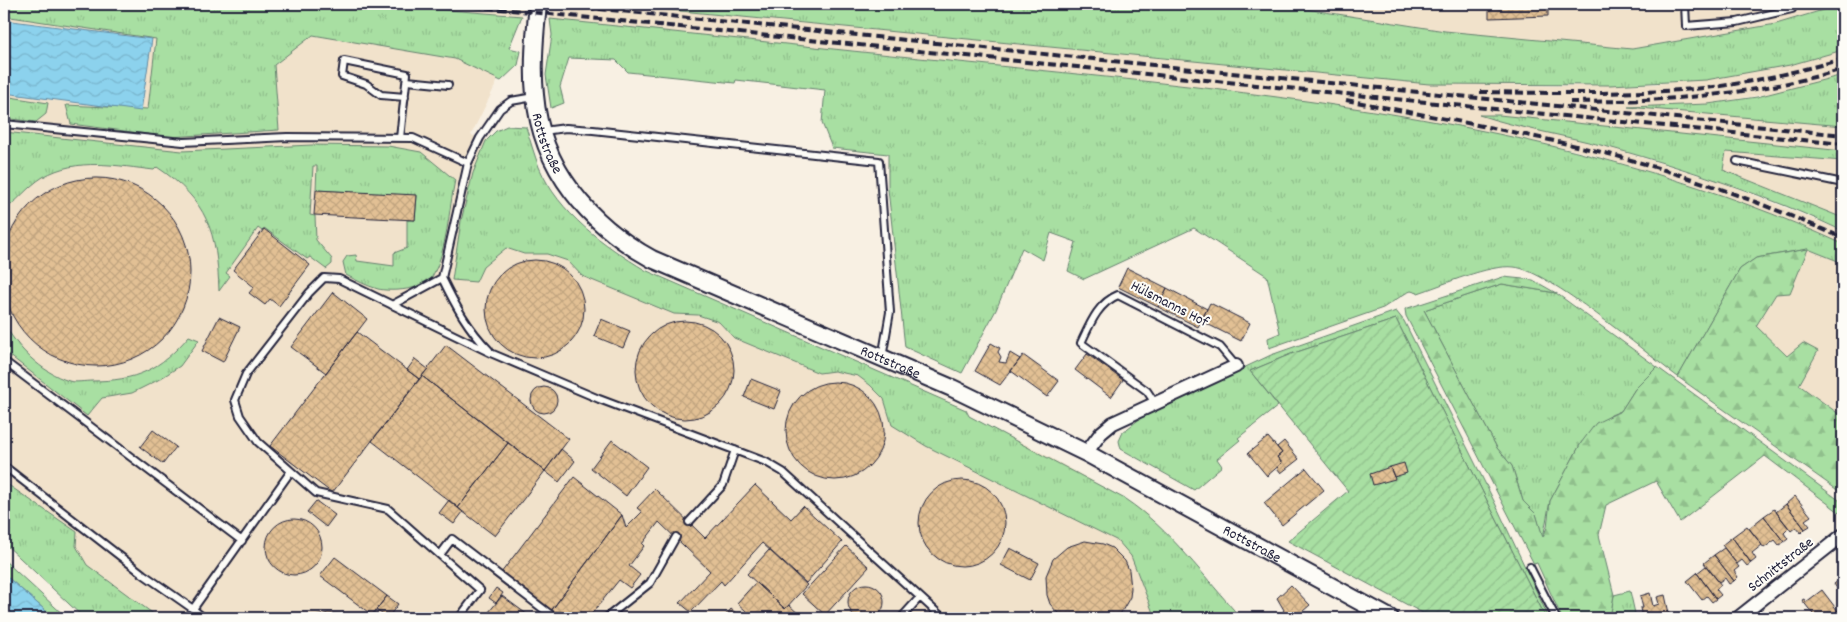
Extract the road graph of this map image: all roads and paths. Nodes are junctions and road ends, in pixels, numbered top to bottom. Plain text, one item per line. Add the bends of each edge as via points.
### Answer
1 (538, 4) edge
2 (1685, 4) edge
3 (1792, 4) edge
4 (407, 81) junction
5 (448, 85) dead end
6 (535, 97) junction
7 (405, 98) junction
8 (4, 124) edge
9 (542, 131) junction
10 (400, 138) junction
11 (1737, 161) dead end
12 (468, 163) junction
13 (1843, 184) edge
14 (442, 278) junction
15 (392, 305) junction
16 (493, 354) junction
17 (882, 358) junction
18 (4, 361) edge
19 (1236, 366) joint
20 (1155, 403) junction
21 (735, 450) junction
22 (1086, 452) junction
23 (4, 466) edge
24 (291, 471) junction
25 (690, 522) dead end
26 (1843, 535) edge
27 (676, 538) dead end
28 (242, 541) junction
29 (440, 555) junction
30 (1530, 567) dead end
31 (920, 597) junction
32 (193, 609) junction
33 (204, 618) edge
34 (459, 618) edge
35 (555, 618) edge
36 (606, 618) edge
37 (901, 618) edge
38 (943, 618) edge
39 (1390, 618) edge
40 (1556, 618) edge
41 (1738, 618) edge

1 - 6 street, Rottstraße via 534,48
2 - 3 lane via 1686,26 1737,22 1792,8
4 - 5 lane
4 - 7 lane
4 - 7 lane via 408,74 344,61 342,76 366,84 381,95
6 - 9 street, Rottstraße
6 - 12 lane via 511,102 500,109
7 - 10 lane
8 - 10 lane via 183,142 287,137
9 - 17 street, Rottstraße via 552,159 572,193 605,228 633,248 700,281
9 - 17 lane via 566,128 593,130 879,161 890,312
10 - 12 lane via 413,138
11 - 13 lane
12 - 14 lane
14 - 15 lane
14 - 16 lane via 475,336
15 - 16 lane
15 - 24 lane via 339,279 324,278 246,374 235,400 240,416 258,442
16 - 21 lane via 599,399
17 - 22 street, Rottstraße
18 - 28 lane
19 - 20 street, Hülsmanns Hof
19 - 20 lane, Hülsmanns Hof via 1220,347 1118,295 1108,299 1094,316 1081,343 1147,392
20 - 22 street, Hülsmanns Hof via 1113,423 1101,432
21 - 25 lane via 723,485
21 - 31 lane via 783,472
22 - 39 street, Rottstraße
23 - 32 lane
24 - 28 lane
24 - 29 lane via 316,494 388,509
26 - 41 street, Schnittstraße
27 - 36 lane via 650,582
28 - 32 lane
29 - 34 lane via 480,590
29 - 35 lane via 452,540
30 - 40 lane
31 - 37 lane
31 - 38 lane
32 - 33 lane

